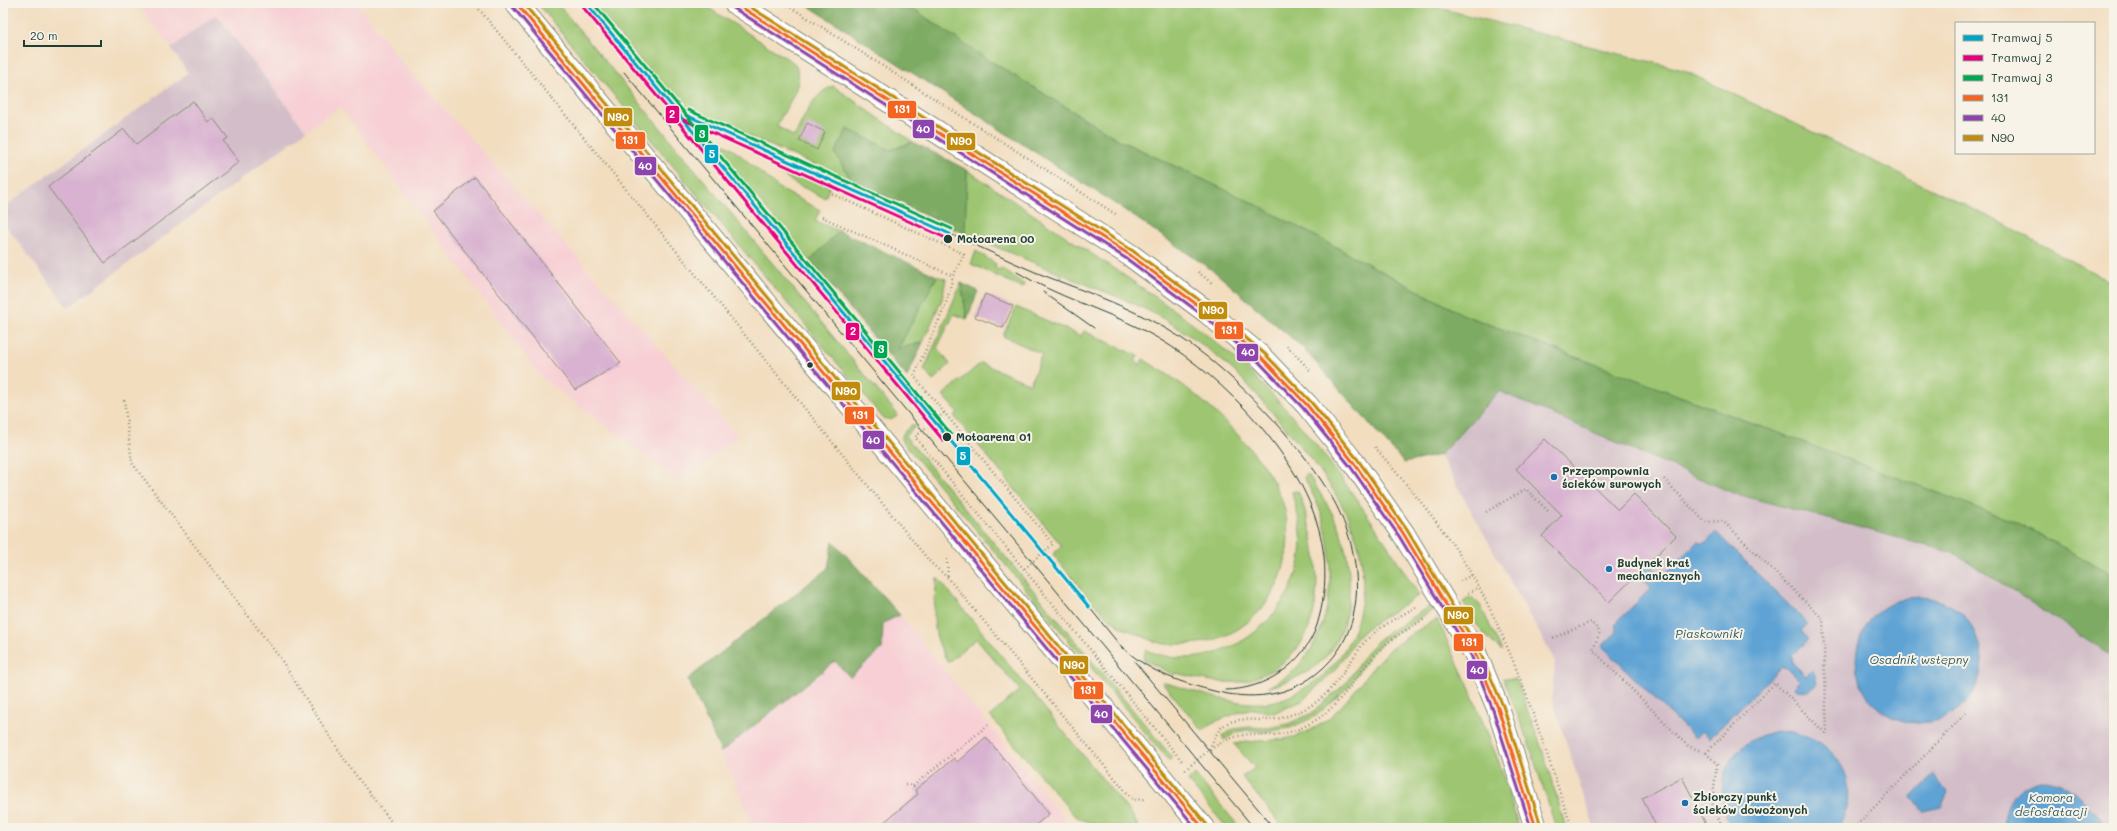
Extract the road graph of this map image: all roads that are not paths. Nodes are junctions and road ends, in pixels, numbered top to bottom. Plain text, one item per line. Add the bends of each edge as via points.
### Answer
1 (516, 3) edge
2 (735, 3) edge
3 (1203, 828) edge
4 (1536, 828) edge

1 - 3 main road
2 - 4 main road via 1130,255 1213,317 1261,357 1308,405 1354,463 1403,533 1475,653 1498,708

